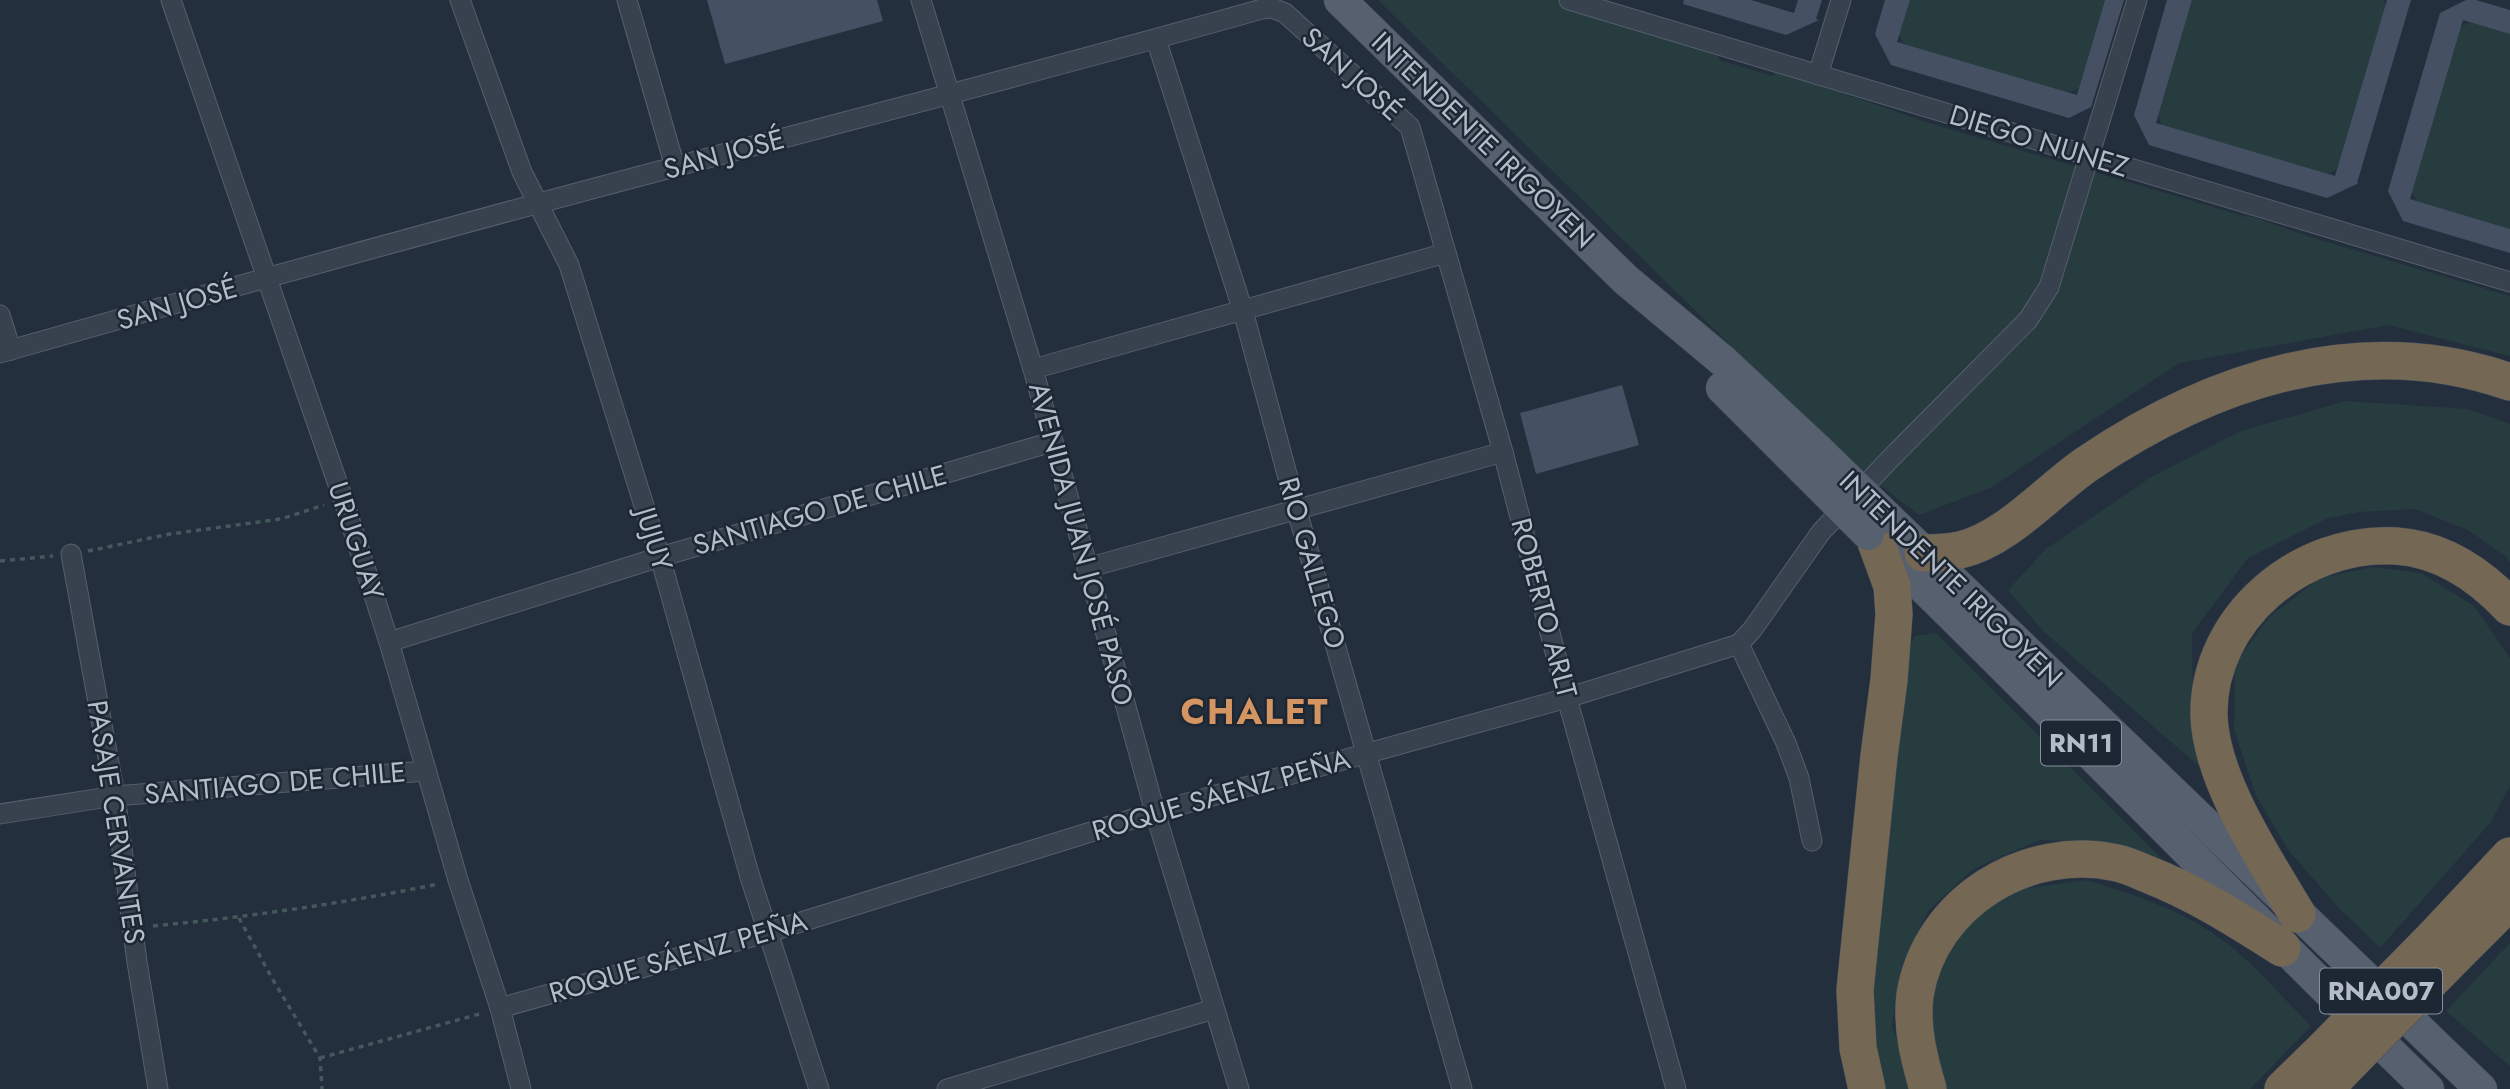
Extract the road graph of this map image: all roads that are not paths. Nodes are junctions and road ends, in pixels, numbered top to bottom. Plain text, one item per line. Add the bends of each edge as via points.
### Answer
1 (171, 0) edge
2 (460, 0) edge
3 (627, 0) edge
4 (921, 0) edge
5 (1339, 0) edge
6 (1569, 0) edge
7 (1840, 0) edge
8 (2137, 0) edge
9 (1156, 39) junction
10 (1818, 75) junction
11 (950, 95) junction
12 (1410, 127) joint
13 (2090, 157) junction
14 (675, 167) junction
15 (540, 205) junction
16 (1446, 253) junction
17 (268, 278) junction
18 (2510, 282) edge
19 (1243, 311) junction
20 (0, 315) edge
21 (6, 352) edge
22 (1033, 369) junction
23 (2510, 382) edge
24 (1052, 442) junction
25 (1503, 452) junction
26 (1297, 510) junction
27 (1877, 531) junction
28 (1923, 553) junction
29 (71, 554) road end
30 (660, 557) junction
31 (1087, 568) junction
32 (2510, 607) edge
33 (389, 642) junction
34 (1739, 644) junction
35 (1567, 698) junction
36 (1366, 753) junction
37 (426, 771) junction
38 (115, 796) junction
39 (1156, 812) junction
40 (0, 814) edge
41 (1812, 841) dead end
42 (2510, 842) edge
43 (2505, 889) edge
44 (2297, 914) junction
45 (769, 932) junction
46 (2282, 948) junction
47 (500, 1009) junction
48 (1214, 1009) junction
49 (2332, 1069) edge
50 (1672, 1088) edge
51 (158, 1089) edge
52 (521, 1089) edge
53 (819, 1089) edge
54 (947, 1089) edge
55 (1239, 1089) edge
56 (1462, 1089) edge
57 (1867, 1089) edge
58 (1928, 1089) edge
59 (2283, 1089) edge
60 (2428, 1089) edge
61 (2481, 1089) edge

1 - 17 street, URUGUAY
2 - 15 street, JUJUY via 522,172
3 - 14 street
4 - 11 street, AVENIDA JUAN JOSÉ PASO
5 - 27 main road, INTENDENTE IRIGOYEN / RN11, bridge via 1626,280 1723,361
6 - 10 street, DIEGO NUNEZ
7 - 10 street
8 - 13 street
9 - 11 street, SAN JOSÉ
9 - 12 street, SAN JOSÉ via 1262,9 1284,12
9 - 19 street, RIO GALLEGO
10 - 13 street, DIEGO NUNEZ
11 - 14 street, SAN JOSÉ
11 - 22 street, AVENIDA JUAN JOSÉ PASO
12 - 16 street, ROBERTO ARLT
13 - 18 street, DIEGO NUNEZ
13 - 34 street via 2049,287 2028,320 1821,532
14 - 15 street, SAN JOSÉ
15 - 17 street, SAN JOSÉ
15 - 30 street, JUJUY via 569,265
16 - 19 street
16 - 25 street, ROBERTO ARLT
17 - 21 street, SAN JOSÉ
17 - 33 street, URUGUAY
19 - 22 street
19 - 26 street, RIO GALLEGO
20 - 21 street
22 - 24 street, AVENIDA JUAN JOSÉ PASO
23 - 28 highway via 2456,368 2389,361 2334,362 2249,382 2143,430 2086,465 1987,540 1963,550
24 - 30 street, SANTIAGO DE CHILE
24 - 31 street, AVENIDA JUAN JOSÉ PASO
25 - 26 street
25 - 35 street, ROBERTO ARLT
26 - 31 street
26 - 36 street, RIO GALLEGO
27 - 28 main road, INTENDENTE IRIGOYEN / RN11
27 - 46 main road, INTENDENTE IRIGOYEN / RN11
27 - 57 highway via 1892,586 1894,614 1854,990 1857,1048
28 - 44 main road, INTENDENTE IRIGOYEN / RN11
29 - 38 street, PASAJE CERVANTES
30 - 33 street, SANTIAGO DE CHILE
30 - 45 street, JUJUY
31 - 39 street, AVENIDA JUAN JOSÉ PASO
32 - 44 highway via 2466,568 2428,552 2397,546 2365,547 2297,568 2261,595 2239,622 2217,667 2209,717 2226,787
33 - 37 street, URUGUAY
34 - 35 street, ROQUE SÁENZ PEÑA
34 - 41 street via 1799,778
35 - 36 street, ROQUE SÁENZ PEÑA
35 - 50 street, ROBERTO ARLT
36 - 39 street, ROQUE SÁENZ PEÑA
36 - 56 street, RIO GALLEGO
37 - 38 street, SANTIAGO DE CHILE
37 - 47 street, URUGUAY
38 - 40 street, SANTIAGO DE CHILE
38 - 51 street, PASAJE CERVANTES
39 - 45 street, ROQUE SÁENZ PEÑA
39 - 48 street, AVENIDA JUAN JOSÉ PASO
42 - 43 highway
43 - 49 highway, RNA007, bridge
44 - 61 main road, INTENDENTE IRIGOYEN / RN11
45 - 47 street, ROQUE SÁENZ PEÑA
45 - 53 street, JUJUY
46 - 58 highway via 2176,885 2118,863 2054,860 2011,872 1973,896 1943,928 1924,961 1915,997 1915,1045
46 - 60 main road, INTENDENTE IRIGOYEN / RN11
47 - 52 street, URUGUAY
48 - 54 street
48 - 55 street, AVENIDA JUAN JOSÉ PASO
49 - 59 highway, RNA007

